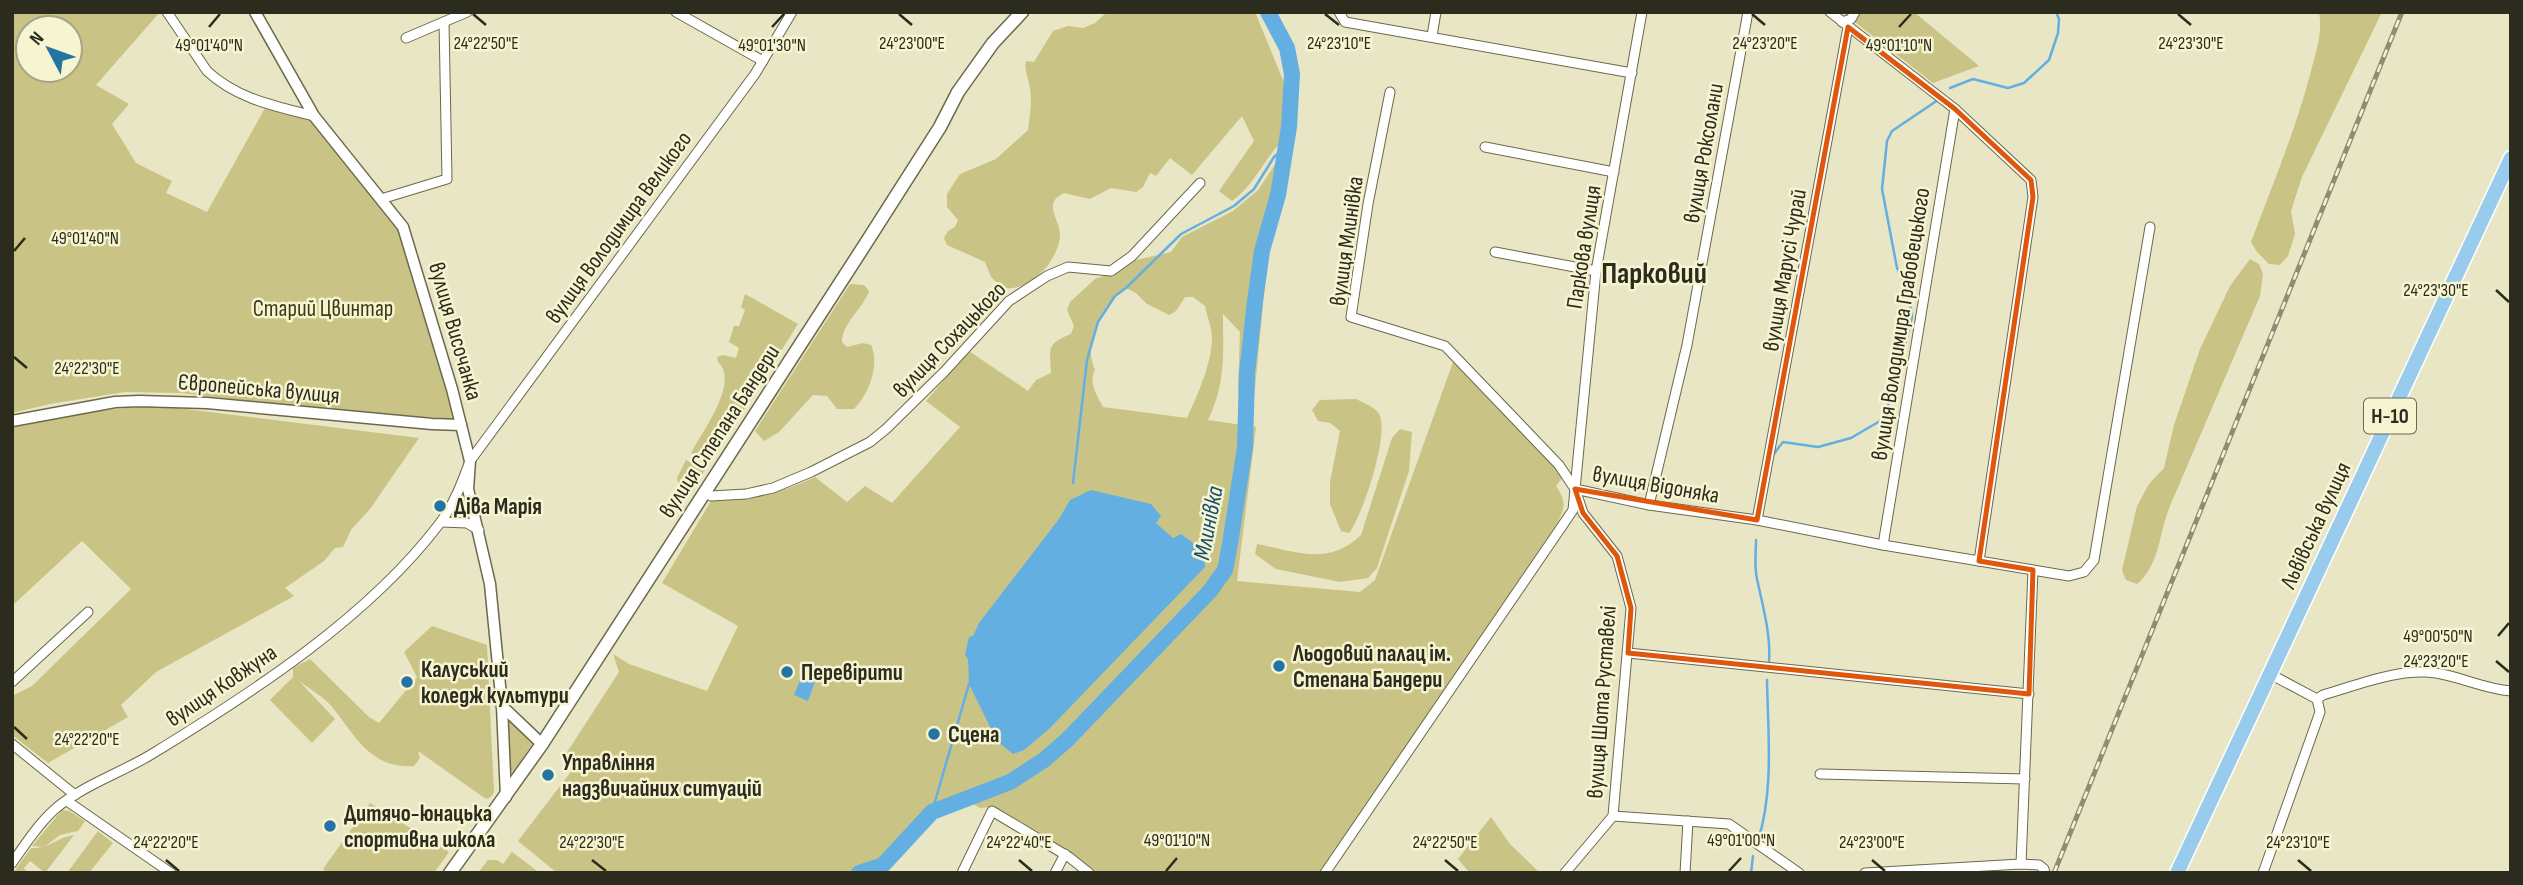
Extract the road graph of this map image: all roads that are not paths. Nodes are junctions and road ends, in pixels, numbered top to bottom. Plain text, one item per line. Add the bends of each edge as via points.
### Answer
1 (167, 12) edge
2 (255, 12) edge
3 (467, 12) edge
4 (676, 12) edge
5 (792, 12) edge
6 (1022, 12) edge
7 (1339, 12) edge
8 (1436, 12) edge
9 (1642, 12) edge
10 (1748, 12) edge
11 (1830, 12) edge
12 (1855, 12) edge
13 (443, 22) junction
14 (1845, 24) junction
15 (1432, 36) junction
16 (406, 38) dead end
17 (763, 61) junction
18 (1632, 73) junction
19 (1390, 92) dead end
20 (1955, 109) junction
21 (314, 116) junction
22 (1485, 147) dead end
23 (2511, 158) edge
24 (1614, 172) junction
25 (1200, 183) dead end
26 (381, 199) junction
27 (2150, 227) dead end
28 (1495, 252) dead end
29 (1596, 271) junction
30 (12, 421) edge
31 (461, 425) junction
32 (470, 461) junction
33 (1576, 489) junction
34 (705, 492) junction
35 (1649, 505) junction
36 (1757, 520) junction
37 (441, 522) junction
38 (479, 530) junction
39 (1883, 545) junction
40 (1979, 561) junction
41 (2033, 570) junction
42 (88, 612) dead end
43 (1628, 653) junction
44 (2270, 674) junction
45 (12, 682) edge
46 (2511, 691) edge
47 (2029, 694) junction
48 (2317, 699) junction
49 (502, 706) junction
50 (12, 744) edge
51 (542, 744) junction
52 (1821, 774) dead end
53 (2025, 779) junction
54 (506, 797) junction
55 (71, 798) junction
56 (1613, 816) junction
57 (1688, 821) junction
58 (1065, 854) junction
59 (12, 863) edge
60 (2021, 864) junction
61 (171, 873) edge
62 (450, 873) edge
63 (962, 873) edge
64 (1055, 873) edge
65 (1088, 873) edge
66 (1325, 873) edge
67 (1565, 873) edge
68 (1685, 873) edge
69 (1799, 873) edge
70 (1865, 873) edge
71 (2045, 873) edge
72 (2178, 873) edge
73 (2263, 873) edge

1 - 21 street via 214,77 239,94
2 - 21 street, вулиця Височанка
3 - 13 street
4 - 17 street
5 - 17 street, вулиця Володимира Великого
6 - 34 main road, вулиця Степана Бандери via 958,92
7 - 15 street via 1345,22
8 - 15 street
9 - 18 street, Паркова вулиця
10 - 35 street, вулиця Роксолани via 1687,345
11 - 14 street
12 - 14 street
13 - 16 street
13 - 26 street via 447,179
14 - 20 street
14 - 36 street, вулиця Марусі Чурай
15 - 18 street
17 - 32 street, вулиця Володимира Великого
18 - 24 street, Паркова вулиця
19 - 33 street, вулиця Млинівка via 1351,317 1445,346 1559,465
20 - 39 street, вулиця Володимира Грабовецького
20 - 40 street via 2031,180 2033,197
21 - 26 street, вулиця Височанка
22 - 24 street
23 - 44 main road, Львівська вулиця / Н-10
24 - 29 street, Паркова вулиця
25 - 34 street, вулиця Сохацького via 1132,256 1111,271 1068,267 1009,301 870,442 772,488 746,494 711,496
26 - 31 street, вулиця Височанка via 403,227
27 - 41 street, вулиця Відоняка via 2094,560 2084,572 2069,576
28 - 29 street
29 - 33 street, Паркова вулиця
30 - 31 street, Європейська вулиця via 139,401
31 - 32 street, вулиця Височанка
32 - 37 street, вулиця Ковжуна
32 - 38 street, вулиця Височанка via 468,489
33 - 35 street, вулиця Відоняка
33 - 43 street, вулиця Шота Руставелі via 1583,513 1617,556 1623,572 1631,608
33 - 66 street, вулиця Відоняка via 1573,510 1558,534
34 - 51 main road, вулиця Степана Бандери
35 - 36 street, вулиця Відоняка
36 - 39 street, вулиця Відоняка
37 - 38 street via 467,523
37 - 55 street, вулиця Ковжуна via 362,606 277,671 149,756
38 - 49 street, вулиця Височанка via 490,584
39 - 40 street, вулиця Відоняка
40 - 41 street, вулиця Відоняка
41 - 47 street
42 - 45 street
43 - 47 street
43 - 56 street, вулиця Шота Руставелі
44 - 48 street
44 - 72 main road, Львівська вулиця / Н-10
46 - 48 street via 2492,690 2437,673 2410,673
47 - 53 street
48 - 73 street via 2320,712 2314,735
49 - 51 street
49 - 54 street, вулиця Височанка
50 - 55 street
51 - 54 main road, вулиця Степана Бандери
52 - 53 street
53 - 60 street
54 - 62 main road, вулиця Степана Бандери
55 - 59 street, вулиця Ковжуна via 36,830
55 - 61 street
56 - 57 street
56 - 67 street, вулиця Шота Руставелі
57 - 68 street
57 - 69 street via 1729,824
58 - 63 street via 992,811
58 - 64 street
58 - 65 street
60 - 70 street
60 - 71 street via 2039,865

